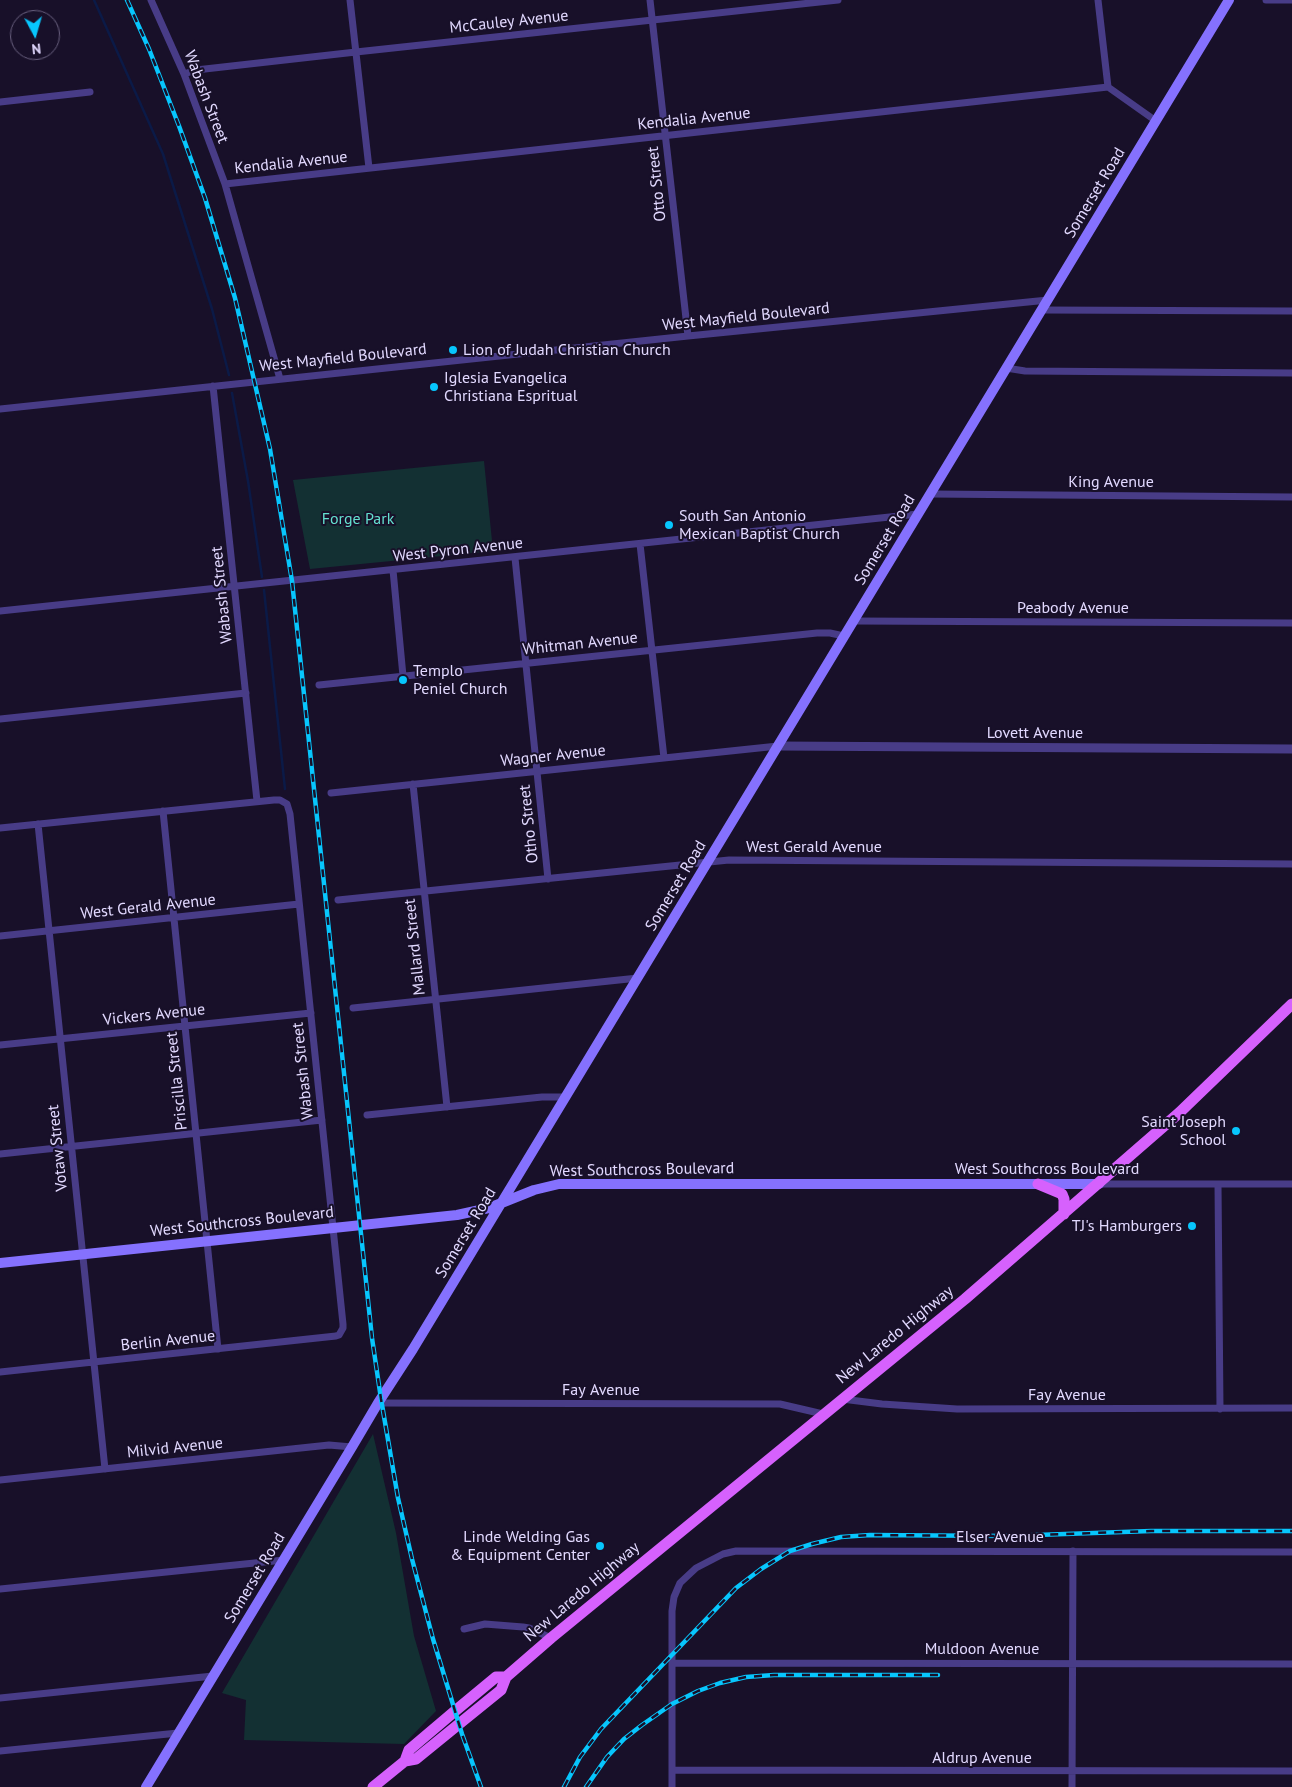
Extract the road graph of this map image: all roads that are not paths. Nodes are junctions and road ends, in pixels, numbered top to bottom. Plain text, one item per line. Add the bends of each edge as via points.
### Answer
1 (151, 0) edge
2 (350, 0) edge
3 (650, 0) edge
4 (838, 0) edge
5 (1098, 0) edge
6 (1229, 0) edge
7 (1266, 0) edge
8 (1292, 0) edge
9 (652, 20) junction
10 (356, 52) junction
11 (184, 74) junction
12 (1108, 87) junction
13 (90, 92) dead end
14 (0, 102) edge
15 (1156, 121) junction
16 (665, 136) junction
17 (369, 168) junction
18 (225, 184) junction
19 (1048, 300) junction
20 (1042, 310) junction
21 (1292, 311) edge
22 (688, 336) junction
23 (1006, 368) junction
24 (1292, 372) edge
25 (280, 379) junction
26 (213, 386) junction
27 (0, 409) edge
28 (930, 494) junction
29 (1292, 497) edge
30 (918, 514) junction
31 (640, 544) junction
32 (515, 558) junction
33 (393, 570) junction
34 (235, 587) junction
35 (0, 610) edge
36 (854, 621) junction
37 (1292, 623) edge
38 (844, 636) junction
39 (652, 650) junction
40 (526, 663) junction
41 (404, 676) junction
42 (319, 686) dead end
43 (246, 693) junction
44 (0, 719) edge
45 (778, 746) junction
46 (1292, 749) edge
47 (664, 758) junction
48 (537, 772) junction
49 (413, 784) junction
50 (330, 794) dead end
51 (257, 801) junction
52 (162, 811) junction
53 (38, 824) junction
54 (0, 828) edge
55 (707, 863) junction
56 (1292, 864) edge
57 (548, 879) junction
58 (423, 892) junction
59 (338, 900) dead end
60 (299, 904) junction
61 (174, 918) junction
62 (49, 931) junction
63 (0, 936) edge
64 (638, 978) junction
65 (435, 999) junction
66 (1292, 1004) edge
67 (353, 1008) dead end
68 (311, 1013) junction
69 (185, 1026) junction
70 (60, 1038) junction
71 (0, 1045) edge
72 (566, 1097) junction
73 (447, 1107) junction
74 (367, 1116) dead end
75 (322, 1120) junction
76 (196, 1133) junction
77 (71, 1146) junction
78 (0, 1154) edge
79 (1038, 1184) junction
80 (1099, 1184) junction
81 (1218, 1184) junction
82 (1292, 1184) edge
83 (501, 1204) junction
84 (1064, 1214) junction
85 (333, 1227) junction
86 (207, 1241) junction
87 (82, 1254) junction
88 (0, 1262) edge
89 (339, 1334) joint
90 (218, 1349) junction
91 (94, 1362) junction
92 (0, 1372) edge
93 (842, 1399) junction
94 (378, 1403) junction
95 (1292, 1408) edge
96 (1220, 1409) junction
97 (823, 1414) junction
98 (352, 1448) junction
99 (104, 1469) junction
100 (0, 1480) edge
101 (1073, 1551) junction
102 (1292, 1552) edge
103 (284, 1560) junction
104 (0, 1589) edge
105 (464, 1629) dead end
106 (551, 1638) junction
107 (672, 1663) junction
108 (1072, 1663) junction
109 (1292, 1664) edge
110 (213, 1676) junction
111 (0, 1698) edge
112 (178, 1733) junction
113 (0, 1751) edge
114 (672, 1770) junction
115 (1292, 1771) edge
116 (1072, 1772) junction
117 (146, 1787) edge
118 (373, 1787) edge
119 (672, 1787) edge
120 (1072, 1787) edge

1 - 11 street, Wabash Street
2 - 10 street
3 - 9 street, Otto Street
4 - 9 street, McCauley Avenue
5 - 12 street
6 - 15 main road, Somerset Road
7 - 8 street
9 - 10 street, McCauley Avenue
9 - 16 street, Otto Street
10 - 11 street, McCauley Avenue
10 - 17 street
11 - 18 street, Wabash Street
12 - 15 street
12 - 16 street, Kendalia Avenue
13 - 14 street
15 - 19 main road, Somerset Road
16 - 17 street, Kendalia Avenue
16 - 22 street, Otto Street
17 - 18 street, Kendalia Avenue
18 - 25 street, Wabash Street
19 - 20 main road, Somerset Road
19 - 22 street, West Mayfield Boulevard
20 - 21 street
20 - 23 main road, Somerset Road
22 - 25 street, West Mayfield Boulevard
23 - 24 street via 1025,371
23 - 28 main road, Somerset Road
25 - 26 street, West Mayfield Boulevard
26 - 27 street, West Mayfield Boulevard
26 - 34 street, Wabash Street
28 - 29 street, King Avenue
28 - 30 main road, Somerset Road
30 - 31 street, West Pyron Avenue
30 - 36 main road, Somerset Road
31 - 32 street, West Pyron Avenue
31 - 39 street
32 - 33 street, West Pyron Avenue
32 - 40 street, Otho Street
33 - 34 street, West Pyron Avenue
33 - 41 street
34 - 35 street, West Pyron Avenue
34 - 43 street, Wabash Street
36 - 37 street, Peabody Avenue
36 - 38 main road, Somerset Road
38 - 39 street, Whitman Avenue via 817,633
38 - 45 main road, Somerset Road
39 - 40 street, Whitman Avenue
39 - 47 street
40 - 41 street, Whitman Avenue
40 - 48 street, Otho Street
41 - 42 street, Whitman Avenue
43 - 44 street
43 - 51 street, Wabash Street
45 - 46 street, Lovett Avenue
45 - 47 street, Wagner Avenue
45 - 55 main road, Somerset Road
47 - 48 street, Wagner Avenue
48 - 49 street, Wagner Avenue
48 - 57 street, Otho Street
49 - 50 street, Wagner Avenue
49 - 58 street, Mallard Street
51 - 52 street
51 - 60 street, Wabash Street via 280,800 287,804
52 - 53 street
52 - 61 street, Priscilla Street
53 - 54 street
53 - 62 street, Votaw Street
55 - 56 street, West Gerald Avenue via 729,860
55 - 57 street, West Gerald Avenue
55 - 64 main road, Somerset Road
57 - 58 street, West Gerald Avenue
58 - 59 street, West Gerald Avenue
58 - 65 street, Mallard Street
60 - 61 street, West Gerald Avenue
60 - 68 street, Wabash Street
61 - 62 street, West Gerald Avenue
61 - 69 street, Priscilla Street
62 - 63 street, West Gerald Avenue
62 - 70 street, Votaw Street
64 - 65 street
64 - 72 main road, Somerset Road
65 - 67 street
65 - 73 street, Mallard Street
66 - 80 main road, New Laredo Highway via 1179,1113
68 - 69 street, Vickers Avenue
68 - 75 street, Wabash Street
69 - 70 street, Vickers Avenue
69 - 76 street, Priscilla Street
70 - 71 street, Vickers Avenue
70 - 77 street, Votaw Street
72 - 73 street
72 - 83 main road, Somerset Road
73 - 74 street
75 - 76 street
75 - 85 street, Wabash Street
76 - 77 street
76 - 86 street, Priscilla Street
77 - 78 street
77 - 87 street, Votaw Street
79 - 80 main road, West Southcross Boulevard
79 - 83 main road, West Southcross Boulevard via 572,1184 540,1188
79 - 84 main road via 1062,1194
80 - 81 street, West Southcross Boulevard
80 - 84 main road, New Laredo Highway
81 - 82 street, West Southcross Boulevard
81 - 96 street
83 - 85 main road, West Southcross Boulevard via 457,1215
83 - 94 main road, Somerset Road
84 - 93 main road, New Laredo Highway via 966,1299
85 - 86 main road, West Southcross Boulevard
85 - 89 street, Wabash Street via 343,1324
86 - 87 main road, West Southcross Boulevard
86 - 90 street, Priscilla Street
87 - 88 main road, West Southcross Boulevard
87 - 91 street, Votaw Street
89 - 90 street, Berlin Avenue
90 - 91 street, Berlin Avenue
91 - 92 street, Berlin Avenue
91 - 99 street, Votaw Street
93 - 96 street, Fay Avenue via 957,1408
93 - 97 main road, New Laredo Highway
94 - 97 street, Fay Avenue via 780,1404
94 - 98 main road, Somerset Road
95 - 96 street, Fay Avenue
97 - 106 main road, New Laredo Highway
98 - 99 street, Milvid Avenue via 329,1445
98 - 103 main road, Somerset Road
99 - 100 street, Milvid Avenue
101 - 102 street, Elser Avenue
101 - 107 street, Elser Avenue via 736,1551 723,1554 696,1568 676,1590 672,1611
101 - 108 street
103 - 104 street
103 - 110 main road, Somerset Road
105 - 106 street via 484,1624 530,1628
106 - 118 main road, New Laredo Highway via 506,1677 501,1690 416,1759 405,1761
107 - 108 street, Muldoon Avenue
107 - 114 street, Elser Avenue
108 - 109 street, Muldoon Avenue
108 - 116 street
110 - 111 street
110 - 112 main road, Somerset Road
112 - 113 street
112 - 117 main road, Somerset Road
114 - 116 street, Aldrup Avenue
114 - 119 street, Elser Avenue
115 - 116 street, Aldrup Avenue
116 - 120 street

